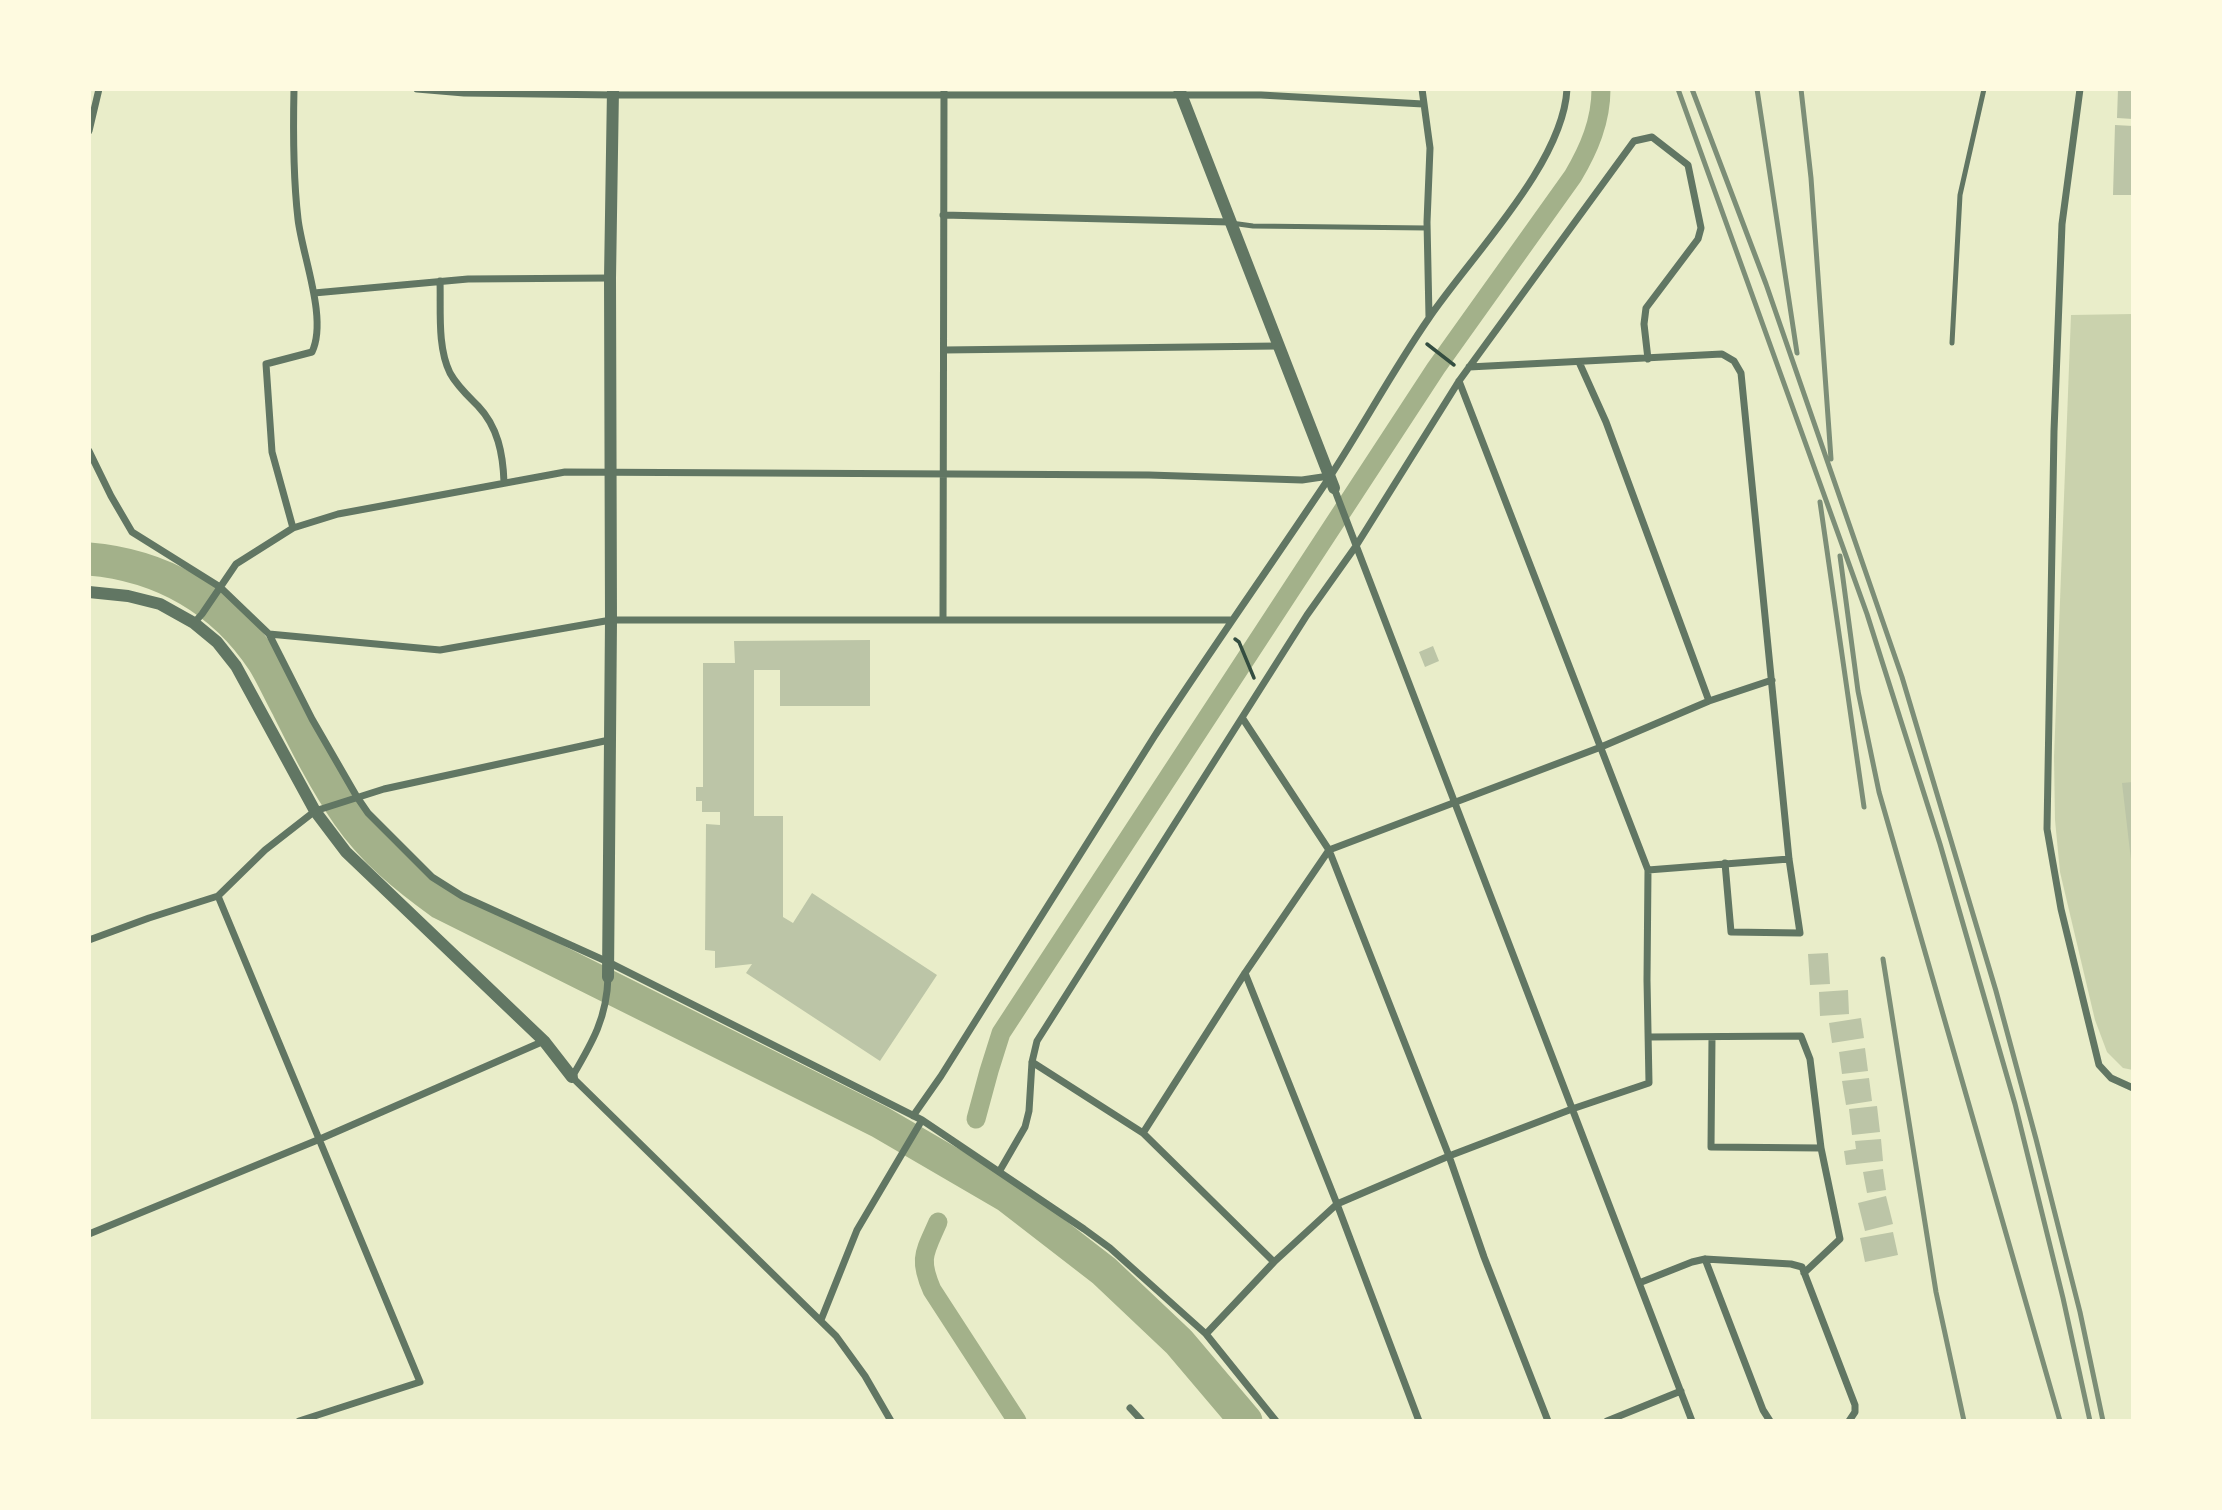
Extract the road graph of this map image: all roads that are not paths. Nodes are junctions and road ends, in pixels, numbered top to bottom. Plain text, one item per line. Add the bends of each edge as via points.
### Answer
1 (99, 89) edge
2 (294, 89) edge
3 (417, 89) edge
4 (1422, 89) edge
5 (1567, 89) edge
6 (1984, 89) edge
7 (2080, 89) edge
8 (465, 91) edge
9 (613, 92) edge
10 (944, 93) edge
11 (1180, 93) edge
12 (1423, 104) junction
13 (89, 131) edge
14 (943, 215) junction
15 (1230, 222) junction
16 (1427, 228) junction
17 (610, 278) junction
18 (440, 281) junction
19 (314, 293) junction
20 (1429, 317) junction
21 (1952, 343) dead end
22 (1277, 346) junction
23 (944, 350) junction
24 (1648, 359) junction
25 (1579, 362) junction
26 (1469, 367) junction
27 (1459, 381) junction
28 (89, 451) edge
29 (610, 471) junction
30 (943, 473) junction
31 (504, 482) junction
32 (1332, 482) junction
33 (293, 528) junction
34 (1356, 545) junction
35 (219, 590) junction
36 (89, 592) edge
37 (198, 618) junction
38 (943, 619) junction
39 (611, 620) junction
40 (1233, 620) junction
41 (269, 634) junction
42 (1772, 680) junction
43 (1709, 701) junction
44 (1243, 719) junction
45 (609, 740) junction
46 (1601, 747) junction
47 (357, 797) junction
48 (1455, 800) junction
49 (315, 811) junction
50 (1329, 850) junction
51 (1789, 859) junction
52 (1725, 863) junction
53 (1648, 870) junction
54 (218, 896) junction
55 (89, 940) edge
56 (608, 962) junction
57 (1245, 973) junction
58 (608, 977) joint
59 (1649, 1037) junction
60 (1712, 1037) junction
61 (544, 1041) junction
62 (1032, 1062) junction
63 (572, 1077) junction
64 (2133, 1088) edge
65 (1572, 1109) junction
66 (913, 1116) junction
67 (920, 1123) junction
68 (1143, 1133) junction
69 (320, 1139) junction
70 (1821, 1148) junction
71 (1449, 1156) junction
72 (999, 1172) junction
73 (1337, 1204) junction
74 (89, 1234) edge
75 (1705, 1259) junction
76 (1274, 1262) junction
77 (1804, 1273) junction
78 (1639, 1283) junction
79 (821, 1321) junction
80 (1206, 1334) junction
81 (1681, 1391) junction
82 (1130, 1408) dead end
83 (299, 1421) edge
84 (891, 1421) edge
85 (1142, 1421) edge
86 (1276, 1421) edge
87 (1419, 1421) edge
88 (1548, 1421) edge
89 (1607, 1421) edge
90 (1692, 1421) edge
91 (1770, 1421) edge
92 (1849, 1421) edge

1 - 13 street
2 - 19 street via 293,165
3 - 8 street
4 - 12 street
5 - 20 street via 1557,133 1543,161
6 - 21 lane via 1960,195
7 - 64 street via 2062,224 2047,829 2061,909 2099,1065 2111,1078
8 - 9 street
9 - 10 street
9 - 17 street
10 - 11 street
10 - 14 street
11 - 12 street
11 - 15 street
12 - 16 street via 1430,148
14 - 15 street
14 - 23 street
15 - 16 lane
15 - 22 street
16 - 20 street
17 - 18 street
17 - 29 street
18 - 19 street
18 - 31 street via 443,341 450,372 494,429
19 - 33 street via 318,340 312,352 266,364 272,452
20 - 32 street
22 - 23 street
22 - 32 street
23 - 30 street
24 - 25 street
24 - 26 street via 1646,308 1698,239 1701,228 1688,166 1652,137 1634,141
24 - 42 street via 1722,354 1741,373
25 - 26 street
25 - 43 street via 1606,422
26 - 27 street
27 - 34 street
27 - 46 street
28 - 35 street via 132,532
29 - 30 street
29 - 31 street via 565,472
29 - 39 street
30 - 32 street
30 - 38 street
31 - 33 street via 338,514
32 - 34 street
32 - 40 street
33 - 35 street via 236,564
34 - 44 street
34 - 48 street
35 - 37 street
35 - 41 street
36 - 37 street via 128,596
37 - 49 street via 236,666
38 - 39 street
38 - 40 street
39 - 41 street via 440,650
39 - 45 street
40 - 66 street
41 - 47 street
42 - 43 street
42 - 51 street
43 - 46 street
44 - 50 street
44 - 62 street via 1037,1041
45 - 47 street
45 - 56 street
46 - 48 street
46 - 53 street
47 - 49 street
47 - 56 street via 432,877 462,896
48 - 50 street
48 - 65 street
49 - 54 street via 265,850
49 - 61 street via 346,852
50 - 57 street
50 - 71 street
51 - 52 street
51 - 52 street via 1800,933 1731,932
52 - 53 street
53 - 59 street
54 - 55 street
54 - 69 street
56 - 58 street
56 - 66 street
57 - 68 street
57 - 73 street
58 - 63 street via 601,1025
59 - 60 street
59 - 65 street via 1649,1083
60 - 70 street via 1801,1037 1810,1059
60 - 70 street via 1712,1147
61 - 63 street
61 - 69 street
62 - 68 street
62 - 72 street via 1025,1127
63 - 79 street
65 - 71 street
65 - 78 street
66 - 67 street
67 - 72 street
67 - 79 street via 857,1230
68 - 76 street
69 - 74 street
69 - 83 street via 420,1382
70 - 77 street via 1840,1238
71 - 73 street
71 - 88 street
72 - 80 street via 1110,1248
73 - 76 street
73 - 87 street
75 - 77 street via 1791,1264
75 - 78 street
75 - 91 street
76 - 80 street
77 - 92 street via 1856,1405
78 - 81 street
79 - 84 street via 850,1353
80 - 86 street
81 - 89 street
81 - 90 street
82 - 85 street

